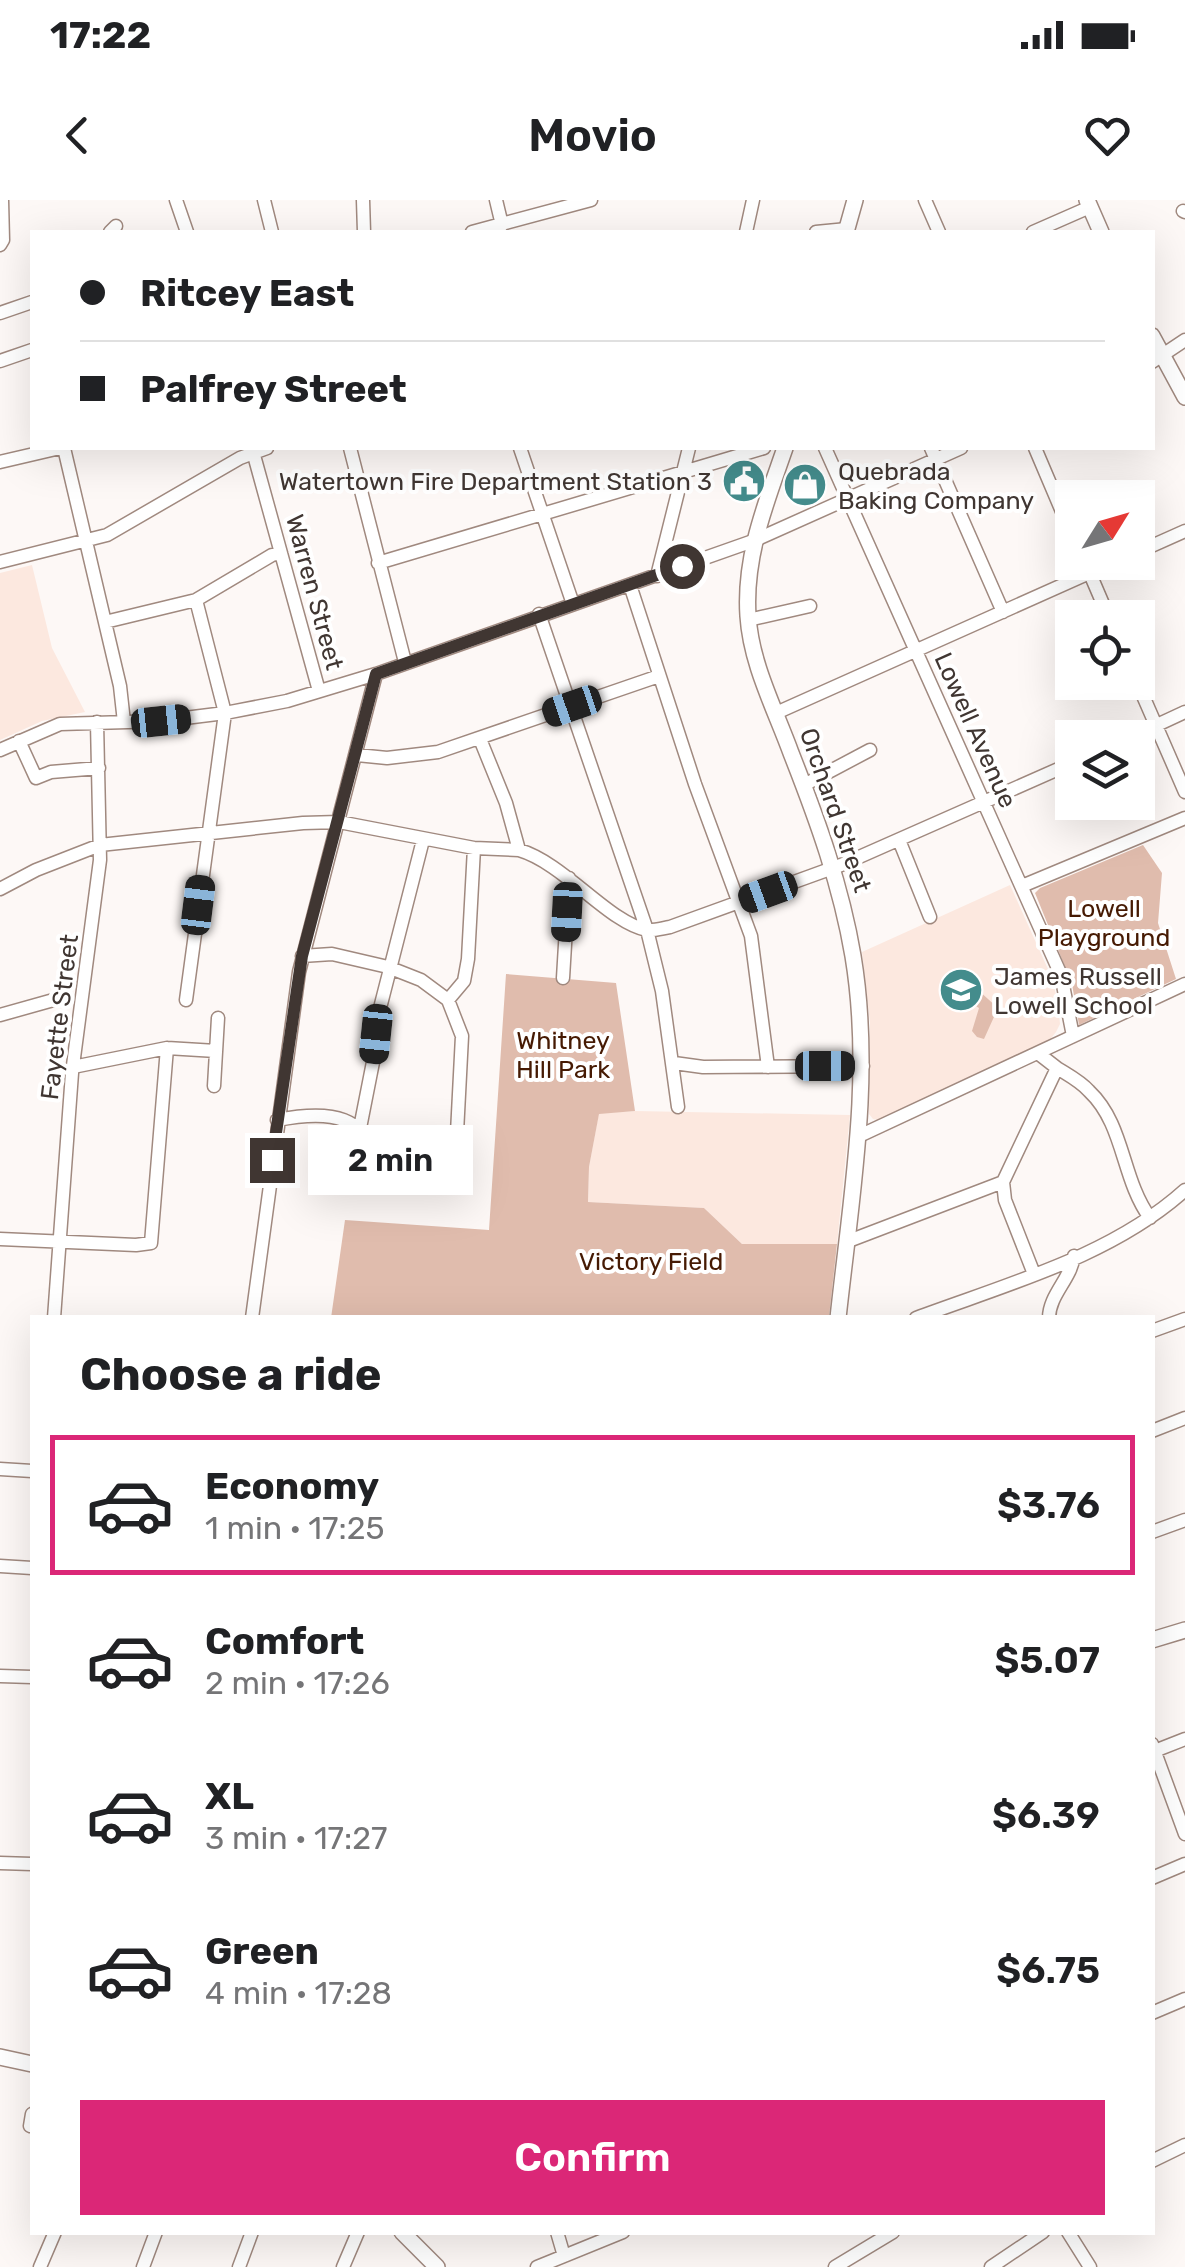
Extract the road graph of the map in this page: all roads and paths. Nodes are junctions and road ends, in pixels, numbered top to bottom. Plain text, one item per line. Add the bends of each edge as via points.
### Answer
1 (2, 200) edge
2 (264, 200) edge
3 (364, 200) edge
4 (496, 200) edge
5 (591, 200) edge
6 (753, 200) edge
7 (855, 200) edge
8 (924, 200) edge
9 (176, 201) edge
10 (1089, 204) edge
11 (502, 225) junction
12 (176, 230) edge
13 (185, 230) edge
14 (272, 230) edge
15 (364, 230) edge
16 (481, 230) edge
17 (746, 230) edge
18 (847, 230) edge
19 (938, 230) edge
20 (1037, 230) edge
21 (1100, 230) edge
22 (0, 244) edge
23 (30, 303) edge
24 (0, 313) edge
25 (1185, 340) edge
26 (30, 351) edge
27 (1158, 359) edge
28 (0, 361) edge
29 (1185, 397) edge
30 (53, 450) edge
31 (63, 450) edge
32 (255, 450) edge
33 (257, 450) edge
34 (350, 450) edge
35 (521, 450) edge
36 (689, 450) edge
37 (757, 450) edge
38 (785, 450) edge
39 (827, 450) edge
40 (1036, 450) edge
41 (933, 453) edge
42 (0, 462) edge
43 (684, 471) junction
44 (1055, 495) edge
45 (848, 498) junction
46 (541, 515) junction
47 (1185, 531) edge
48 (86, 542) junction
49 (753, 542) junction
50 (1155, 544) edge
51 (281, 553) junction
52 (0, 562) edge
53 (378, 563) junction
54 (656, 576) junction
55 (1064, 580) edge
56 (630, 585) junction
57 (196, 600) junction
58 (573, 604) junction
59 (810, 606) dead end
60 (1004, 612) junction
61 (540, 614) junction
62 (748, 620) junction
63 (105, 622) junction
64 (916, 650) junction
65 (404, 662) junction
66 (376, 674) junction
67 (659, 676) junction
68 (319, 691) junction
69 (1145, 700) edge
70 (572, 706) junction
71 (1185, 712) edge
72 (776, 713) junction
73 (225, 714) junction
74 (97, 722) junction
75 (124, 722) junction
76 (1156, 725) junction
77 (480, 738) junction
78 (19, 741) junction
79 (0, 750) edge
80 (870, 750) dead end
81 (357, 755) junction
82 (99, 768) junction
83 (1055, 771) edge
84 (804, 785) junction
85 (1185, 792) edge
86 (984, 802) junction
87 (1185, 818) edge
88 (339, 822) junction
89 (207, 833) junction
90 (423, 840) junction
91 (899, 840) junction
92 (100, 845) junction
93 (474, 848) junction
94 (519, 850) junction
95 (834, 868) junction
96 (569, 878) junction
97 (0, 889) edge
98 (1023, 889) junction
99 (740, 903) junction
100 (930, 918) dead end
101 (648, 930) junction
102 (302, 956) junction
103 (388, 968) junction
104 (563, 978) dead end
105 (1185, 984) edge
106 (57, 999) dead end
107 (186, 1000) dead end
108 (448, 1000) junction
109 (0, 1015) edge
110 (218, 1018) dead end
111 (1073, 1036) junction
112 (167, 1048) junction
113 (216, 1052) junction
114 (1039, 1054) junction
115 (674, 1063) junction
116 (863, 1066) junction
117 (73, 1067) junction
118 (768, 1067) junction
119 (1056, 1068) junction
120 (214, 1086) dead end
121 (678, 1107) dead end
122 (277, 1120) junction
123 (360, 1128) junction
124 (857, 1138) junction
125 (1002, 1182) junction
126 (1185, 1190) edge
127 (1150, 1218) junction
128 (0, 1239) edge
129 (59, 1242) junction
130 (846, 1242) junction
131 (1074, 1256) junction
132 (1034, 1274) junction
133 (54, 1315) edge
134 (252, 1315) edge
135 (838, 1315) edge
136 (924, 1315) edge
137 (1049, 1315) edge
138 (1185, 1319) edge
139 (1155, 1331) edge
140 (1185, 1418) edge
141 (1155, 1430) edge
142 (0, 1468) edge
143 (30, 1471) edge
144 (1185, 1520) edge
145 (1155, 1531) edge
146 (0, 1566) edge
147 (30, 1568) edge
148 (1185, 1630) edge
149 (1155, 1639) edge
150 (0, 1676) edge
151 (30, 1677) edge
152 (1185, 1739) edge
153 (1155, 1748) edge
154 (1155, 1754) edge
155 (1183, 1825) edge
156 (0, 1862) edge
157 (30, 1864) edge
158 (1185, 1864) edge
159 (1155, 1877) edge
160 (1185, 1999) edge
161 (1155, 2011) edge
162 (0, 2057) edge
163 (30, 2064) edge
164 (1185, 2145) edge
165 (1155, 2160) edge
166 (55, 2235) edge
167 (155, 2235) edge
168 (251, 2235) edge
169 (357, 2235) edge
170 (405, 2235) edge
171 (558, 2235) edge
172 (615, 2235) edge
173 (887, 2235) edge
174 (1039, 2235) edge
175 (1070, 2235) edge
176 (564, 2256) junction
177 (431, 2264) edge
178 (43, 2266) edge
179 (143, 2267) edge
180 (238, 2267) edge
181 (343, 2267) edge
182 (537, 2267) edge
183 (836, 2267) edge
184 (992, 2267) edge
185 (1090, 2267) edge

1 - 22 street
2 - 14 street
3 - 15 street
4 - 11 street
5 - 11 street
6 - 17 street
7 - 18 main road
8 - 19 street
9 - 12 street
9 - 13 street
10 - 20 street
10 - 21 main road
11 - 16 street
23 - 24 street
25 - 27 street
26 - 28 street
27 - 29 main road
30 - 42 street
31 - 48 street
32 - 48 street
33 - 51 street, Warren Street
34 - 53 street
35 - 46 street
36 - 43 street
37 - 43 street
38 - 49 main road, Orchard Street
39 - 45 street, Lowell Avenue
40 - 44 street
41 - 45 street
41 - 60 street
43 - 46 street
43 - 54 street
45 - 49 street
45 - 64 street, Lowell Avenue
46 - 53 street
46 - 58 street
47 - 50 street
48 - 52 street
48 - 63 street
49 - 54 street
49 - 62 main road, Orchard Street
51 - 57 street
51 - 68 street, Warren Street
53 - 65 street
54 - 56 street
55 - 60 street
56 - 58 street
56 - 67 street
57 - 63 street
57 - 73 street
58 - 61 street
59 - 62 street
60 - 64 street
61 - 65 street
61 - 70 street
62 - 72 main road, Orchard Street
63 - 75 street
64 - 72 street
64 - 86 street, Lowell Avenue
65 - 66 street
66 - 68 street
66 - 81 street
67 - 70 street
67 - 99 street
68 - 73 street
69 - 76 street
70 - 77 street
70 - 101 street
71 - 76 street
72 - 84 main road, Orchard Street
73 - 75 street
73 - 89 street
74 - 75 street
74 - 78 street via 60,724
74 - 82 street, Fayette Street
76 - 85 street
77 - 81 street via 412,756
77 - 94 street
78 - 79 street
78 - 82 street via 36,778
80 - 84 street
81 - 88 street
82 - 92 street, Fayette Street
83 - 86 street
84 - 95 main road, Orchard Street
86 - 91 street
86 - 98 street, Lowell Avenue
87 - 98 street
88 - 89 street
88 - 90 street
88 - 102 street
89 - 92 street
89 - 107 street
90 - 93 street
90 - 103 street
91 - 95 street
91 - 100 street
92 - 97 street
92 - 117 street, Fayette Street
93 - 94 street
93 - 108 street via 468,960 464,981
94 - 96 street
95 - 99 street
95 - 116 main road, Orchard Street via 858,986
96 - 101 street
96 - 104 street
98 - 111 street, Lowell Avenue via 1062,975
99 - 101 street
99 - 118 street via 756,955
101 - 115 street
102 - 103 street via 332,954
102 - 122 street
103 - 108 street
103 - 123 street
105 - 111 street
106 - 109 street
108 - 123 street via 462,1036 462,1073 456,1152 447,1176 432,1185 413,1182
110 - 113 street
111 - 114 street
112 - 113 street
112 - 117 street
112 - 129 street via 151,1243
113 - 120 street
114 - 119 street
114 - 124 street
115 - 118 street
115 - 121 street
116 - 118 street
116 - 124 main road, Orchard Street
117 - 129 street, Fayette Street
119 - 125 street
119 - 127 street via 1086,1086 1109,1117 1133,1192
122 - 123 street via 335,1117
122 - 134 street
124 - 130 main road, Orchard Street
125 - 130 street
125 - 132 street
126 - 127 street
127 - 131 street
128 - 129 street
129 - 133 street, Fayette Street
130 - 135 main road, Orchard Street
131 - 132 street
131 - 137 street
132 - 136 street
138 - 139 street
140 - 141 street
142 - 143 street
144 - 145 street
146 - 147 street
148 - 149 main road
150 - 151 street
152 - 153 street
154 - 155 street
156 - 157 street
158 - 159 street
160 - 161 street
162 - 163 main road
164 - 165 street
166 - 178 street
167 - 179 street
168 - 180 street
169 - 181 street
170 - 177 main road
171 - 176 street
172 - 176 street
173 - 183 street
174 - 184 street
175 - 185 street
176 - 182 street

